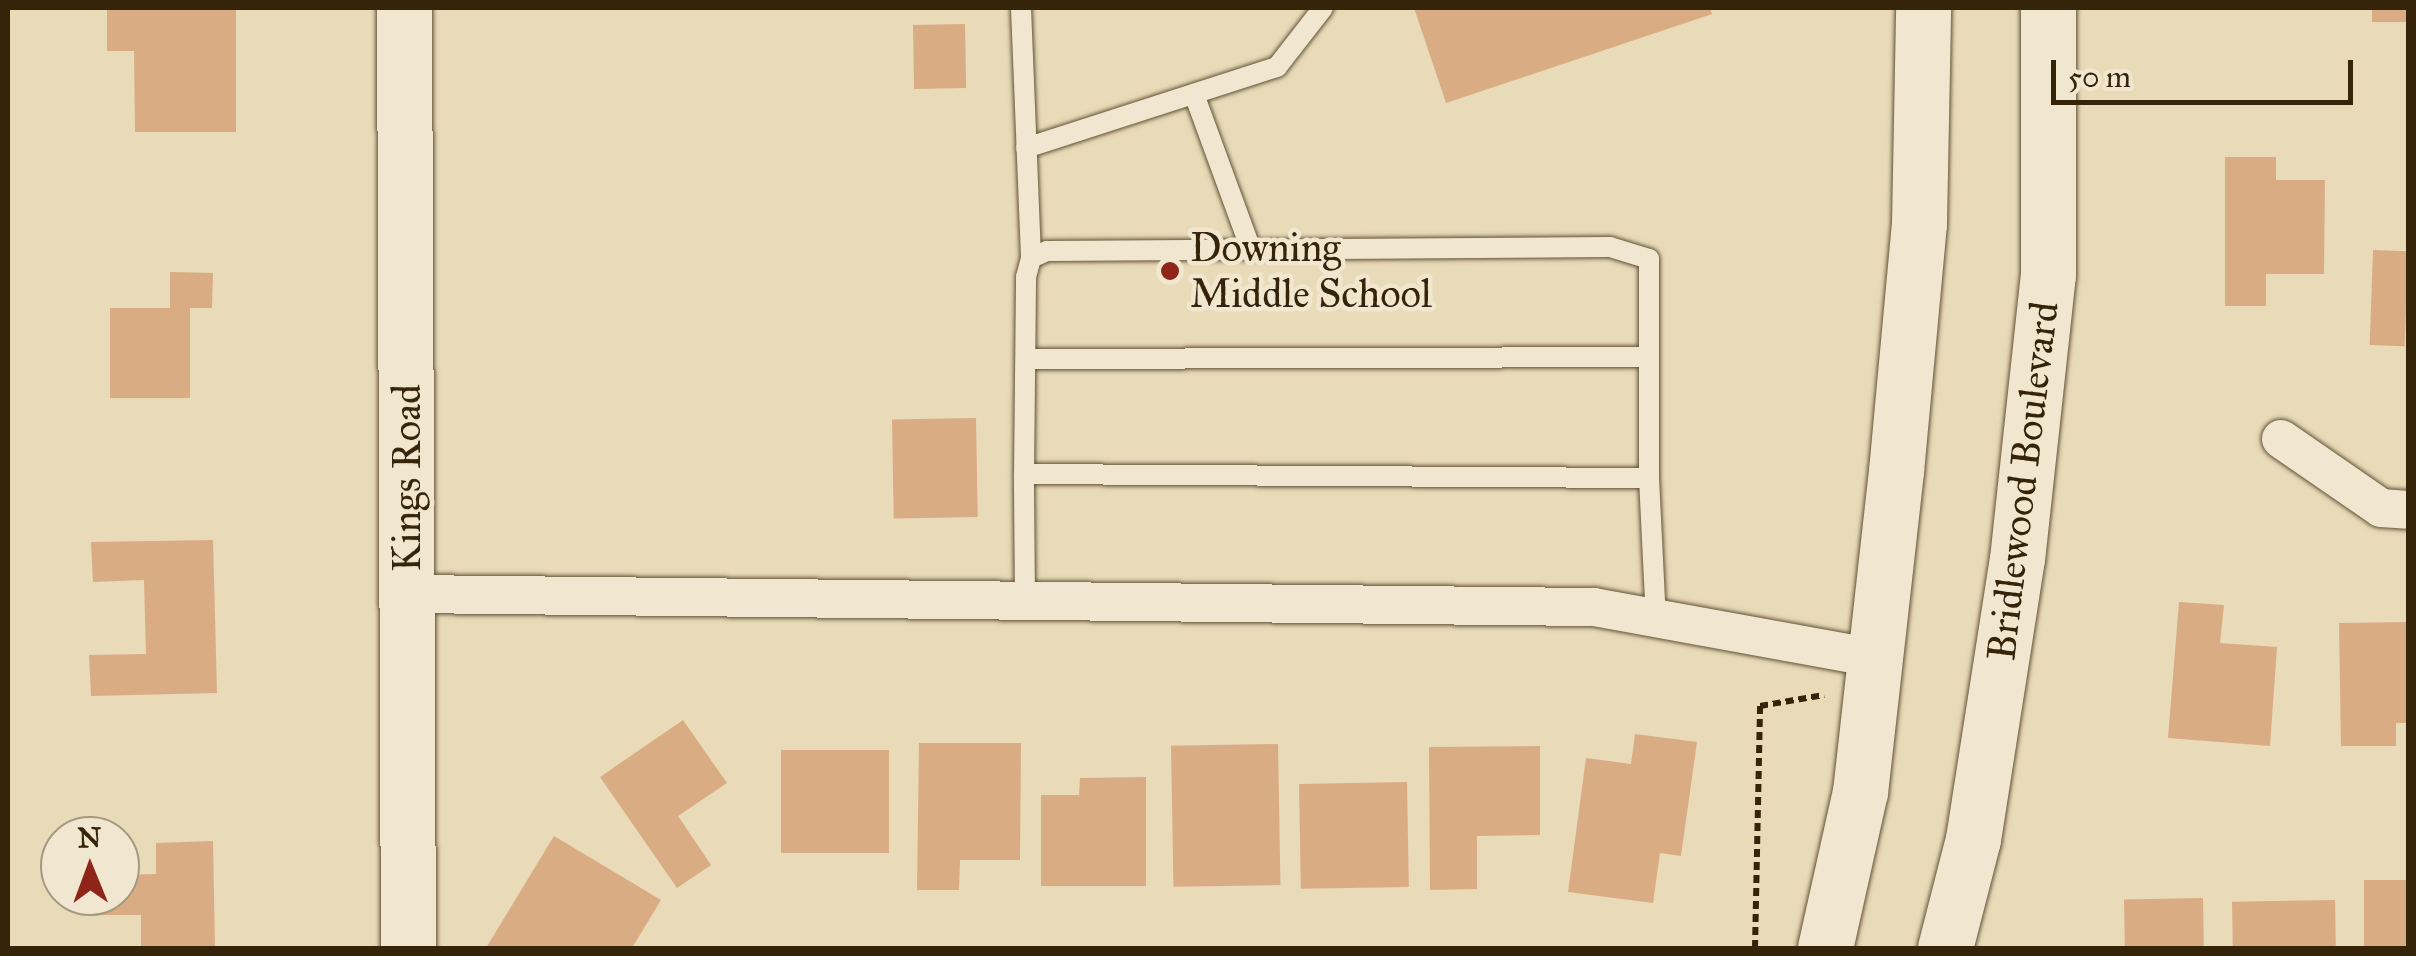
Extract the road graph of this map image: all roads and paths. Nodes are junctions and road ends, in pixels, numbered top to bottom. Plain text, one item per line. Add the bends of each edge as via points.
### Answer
1 (404, 8) edge
2 (1022, 8) edge
3 (1323, 8) edge
4 (1924, 8) edge
5 (2048, 8) edge
6 (1194, 94) junction
7 (1026, 148) junction
8 (1251, 250) junction
9 (1031, 258) junction
10 (1649, 357) junction
11 (1026, 359) junction
12 (2281, 438) dead end
13 (1024, 474) junction
14 (1649, 478) junction
15 (2408, 510) edge
16 (408, 594) junction
17 (1025, 601) junction
18 (1656, 619) junction
19 (1853, 655) junction
20 (408, 948) edge
21 (1756, 948) edge
22 (1825, 948) edge
23 (1945, 948) edge

1 - 16 main road, Kings Road
2 - 7 lane
3 - 6 lane via 1277,67
4 - 19 main road via 1919,224
5 - 23 main road, Bridlewood Boulevard via 2048,275 2014,578 1973,839
6 - 7 lane
6 - 8 lane
7 - 9 lane
8 - 9 lane
8 - 10 lane via 1633,248 1649,259
9 - 11 lane
10 - 11 lane
10 - 14 lane
11 - 13 lane
12 - 15 street via 2381,508
13 - 14 lane
13 - 17 lane
14 - 18 lane
16 - 17 street
16 - 20 main road, Kings Road
17 - 18 street via 1594,607
18 - 19 street
19 - 21 path via 1823,697 1760,706
19 - 22 main road via 1860,792

